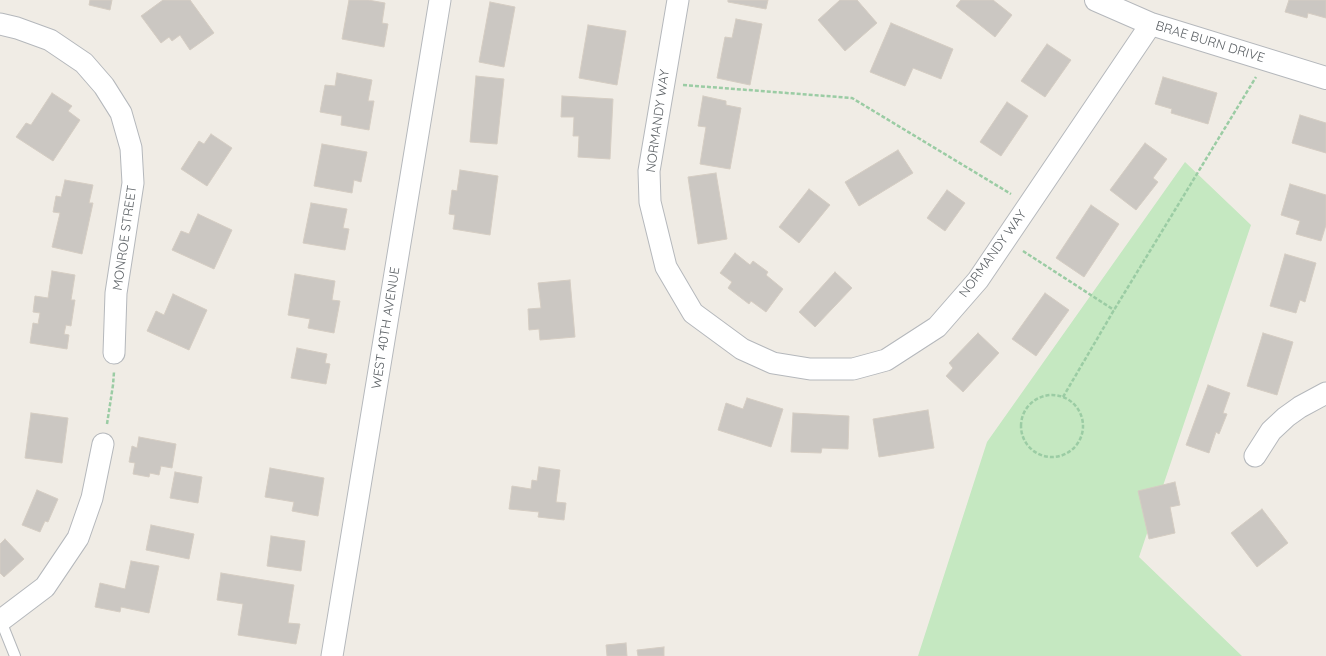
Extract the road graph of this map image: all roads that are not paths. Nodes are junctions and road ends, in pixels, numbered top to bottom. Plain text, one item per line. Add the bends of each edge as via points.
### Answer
1 (440, 0) edge
2 (678, 0) edge
3 (1096, 0) edge
4 (0, 24) edge
5 (1151, 24) junction
6 (1326, 78) edge
7 (114, 353) road end
8 (1326, 393) edge
9 (103, 444) road end
10 (1255, 456) dead end
11 (0, 621) edge
12 (15, 656) edge
13 (332, 656) edge

1 - 13 street, WEST 40TH AVENUE
2 - 5 street, NORMANDY WAY via 649,171 650,202 666,267 693,313 742,349 773,363 810,369 853,369 886,360 937,327 978,280
3 - 5 street, BRAE BURN DRIVE
4 - 7 street, MONROE STREET via 50,40 84,63 104,86 121,113 131,148 134,183 116,292
5 - 6 street, BRAE BURN DRIVE
8 - 10 street via 1300,407 1271,430
9 - 11 street via 92,498 78,538 45,587
11 - 12 lane

